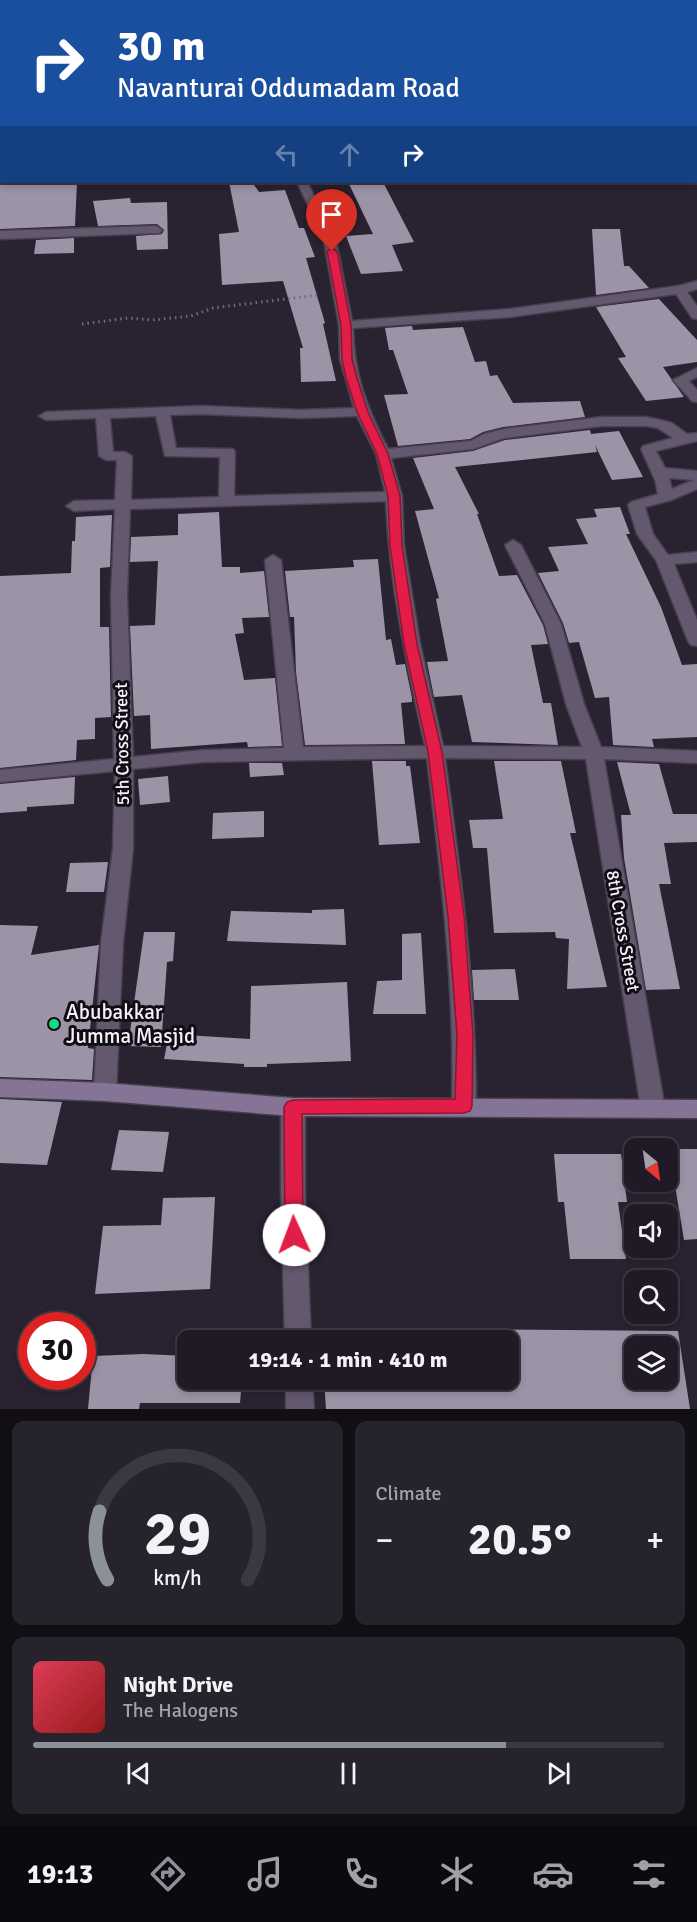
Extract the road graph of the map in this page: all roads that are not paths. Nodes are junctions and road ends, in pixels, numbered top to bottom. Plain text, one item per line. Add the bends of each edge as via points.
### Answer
1 (302, 183) edge
2 (156, 230) dead end
3 (0, 235) edge
4 (697, 285) edge
5 (679, 290) junction
6 (697, 315) edge
7 (346, 325) junction
8 (697, 372) edge
9 (697, 398) edge
10 (162, 412) junction
11 (362, 412) junction
12 (46, 416) dead end
13 (103, 416) junction
14 (690, 438) edge
15 (383, 454) junction
16 (659, 472) junction
17 (697, 476) edge
18 (697, 484) edge
19 (394, 496) junction
20 (666, 497) junction
21 (226, 502) junction
22 (123, 505) junction
23 (74, 506) dead end
24 (513, 545) dead end
25 (697, 557) edge
26 (273, 560) dead end
27 (664, 560) junction
28 (696, 638) edge
29 (435, 752) junction
30 (594, 753) junction
31 (294, 754) junction
32 (697, 757) edge
33 (124, 765) junction
34 (0, 776) edge
35 (0, 1088) edge
36 (105, 1092) junction
37 (464, 1106) junction
38 (293, 1107) junction
39 (697, 1108) edge
40 (653, 1109) junction
41 (298, 1330) edge
42 (299, 1390) edge
43 (300, 1409) edge

1 - 7 street via 329,236
2 - 3 street
4 - 5 street
5 - 6 street
5 - 7 street via 510,313
7 - 11 street via 347,359
8 - 9 street via 680,380
10 - 11 street
10 - 13 street
10 - 21 street via 170,453 228,452
11 - 15 street
12 - 13 street
13 - 22 street, 5th Cross Street via 106,456 125,456
14 - 15 street via 660,424 602,422 512,432 486,437 480,444
14 - 16 street via 648,449
15 - 19 street
16 - 17 street
16 - 20 street
18 - 20 street
19 - 21 street
19 - 29 street via 396,546 411,644
20 - 27 street via 636,505 645,534
21 - 22 street
22 - 23 street
22 - 33 street, 5th Cross Street via 119,596
24 - 30 street, 8th Cross Street via 553,624 575,704
25 - 27 street
26 - 31 street
27 - 28 street
29 - 30 street
29 - 31 street
29 - 37 street via 456,916 465,1035
30 - 32 street
30 - 40 street, 8th Cross Street
31 - 33 street via 203,756
33 - 34 street
33 - 36 street, 5th Cross Street via 123,848 112,943
35 - 36 main road
36 - 38 main road
37 - 38 main road
37 - 40 main road
38 - 41 street
39 - 40 main road
42 - 43 street

